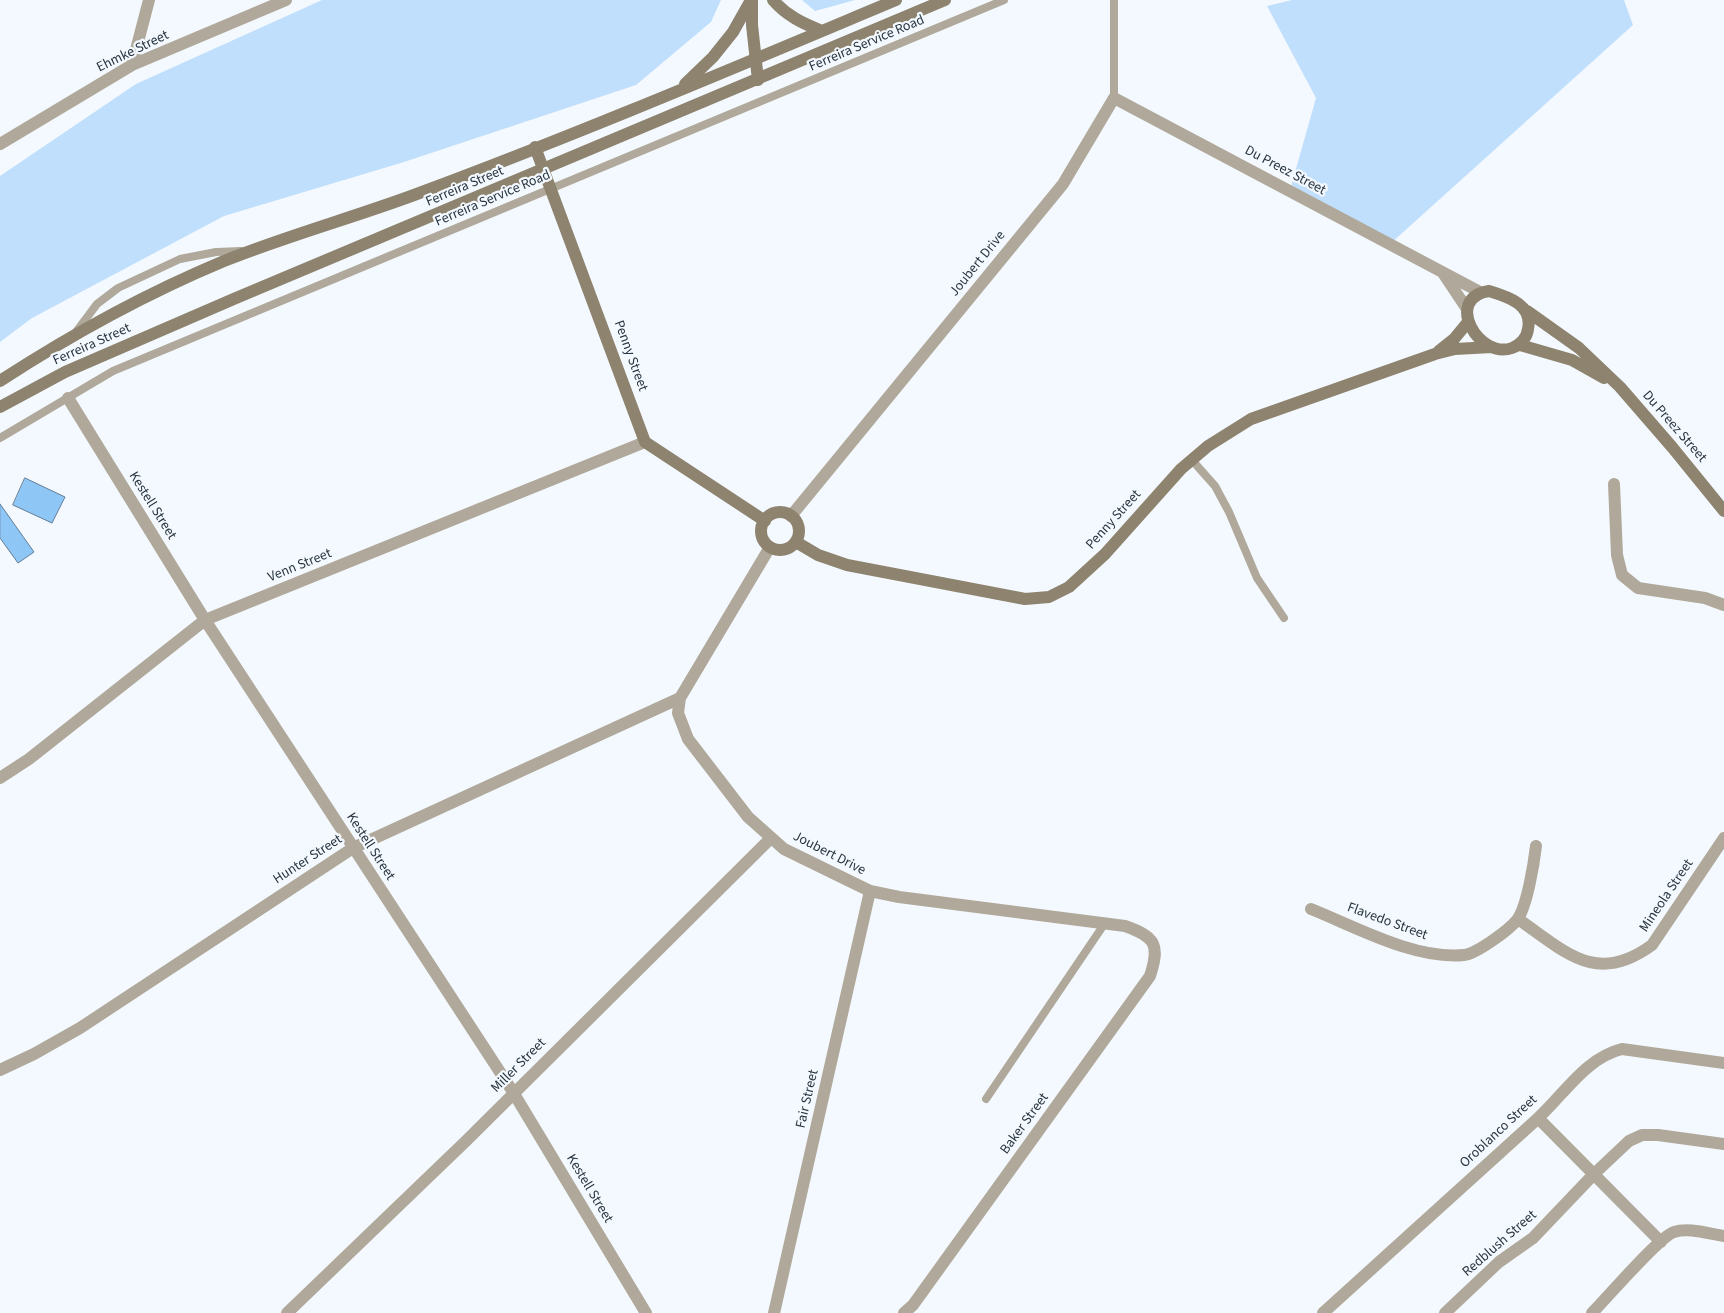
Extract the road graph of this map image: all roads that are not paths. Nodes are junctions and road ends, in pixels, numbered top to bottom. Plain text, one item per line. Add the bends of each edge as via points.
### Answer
1 (149, 0) edge
2 (286, 0) edge
3 (752, 0) edge
4 (772, 0) edge
5 (896, 0) edge
6 (945, 0) edge
7 (1004, 0) edge
8 (1114, 0) edge
9 (822, 31) junction
10 (754, 61) junction
11 (132, 65) junction
12 (758, 80) junction
13 (682, 88) junction
14 (1114, 98) junction
15 (0, 144) edge
16 (535, 147) junction
17 (544, 170) junction
18 (551, 188) junction
19 (253, 251) junction
20 (1442, 271) junction
21 (1480, 292) junction
22 (1527, 311) junction
23 (1467, 316) junction
24 (73, 335) junction
25 (1520, 345) junction
26 (1492, 346) junction
27 (1435, 354) junction
28 (0, 381) edge
29 (1620, 387) junction
30 (68, 398) junction
31 (0, 407) edge
32 (0, 438) edge
33 (646, 442) junction
34 (1191, 459) junction
35 (1614, 484) dead end
36 (1724, 511) edge
37 (791, 516) junction
38 (765, 521) junction
39 (796, 542) junction
40 (770, 547) junction
41 (1724, 606) edge
42 (1284, 618) dead end
43 (205, 620) junction
44 (680, 698) junction
45 (0, 778) edge
46 (771, 838) junction
47 (1724, 838) edge
48 (1536, 846) dead end
49 (353, 848) junction
50 (870, 891) junction
51 (1311, 909) dead end
52 (1518, 919) junction
53 (1105, 923) junction
54 (1155, 945) joint
55 (1724, 1063) edge
56 (0, 1070) edge
57 (513, 1092) junction
58 (986, 1099) dead end
59 (1538, 1118) junction
60 (1724, 1144) edge
61 (1594, 1174) junction
62 (1724, 1236) edge
63 (1661, 1242) junction
64 (287, 1313) edge
65 (646, 1313) edge
66 (774, 1313) edge
67 (904, 1313) edge
68 (1323, 1313) edge
69 (1445, 1313) edge
70 (1592, 1313) edge

1 - 11 street
2 - 11 street, Ehmke Street
3 - 10 main road
3 - 13 main road via 733,32
4 - 9 main road via 786,14
5 - 9 main road, Ferreira Street
6 - 12 main road, Ferreira Street
7 - 18 lane, Ferreira Service Road
8 - 14 lane
9 - 10 main road, Ferreira Street
10 - 12 main road
10 - 13 main road, Ferreira Street
11 - 15 street, Ehmke Street
12 - 17 main road, Ferreira Street
13 - 16 main road, Ferreira Street
14 - 20 street, Du Preez Street
14 - 37 street, Joubert Drive via 1063,184
16 - 17 main road, Penny Street
16 - 19 main road, Ferreira Street via 414,195
17 - 18 main road, Penny Street
17 - 31 main road, Ferreira Street via 65,372
18 - 30 lane, Ferreira Service Road via 113,371
18 - 33 main road, Penny Street
19 - 24 main road, Ferreira Street via 163,287
19 - 24 lane via 216,252 180,259 118,288 98,304
20 - 21 street, Du Preez Street
20 - 23 street, Du Preez Street
21 - 22 main road via 1501,294 1518,302
21 - 23 main road via 1471,299
22 - 25 main road via 1530,321 1528,333
22 - 29 main road, Du Preez Street via 1579,348
23 - 26 main road via 1480,339
23 - 27 main road, Penny Street via 1454,339
24 - 28 main road, Ferreira Street
25 - 26 main road via 1508,349
25 - 29 main road, Du Preez Street via 1572,360
26 - 27 main road, Penny Street
27 - 34 main road, Penny Street via 1251,419
29 - 36 main road, Du Preez Street
30 - 32 lane, Ferreira Service Road
30 - 43 street, Kestell Street
33 - 38 main road
33 - 43 street, Venn Street
34 - 39 main road, Penny Street via 1105,554 1069,587 1049,597 1025,599 847,565 818,555
34 - 42 lane via 1215,486 1257,578
35 - 41 street via 1617,554 1622,575 1638,588 1705,598
37 - 38 main road via 774,514
37 - 39 main road via 798,525
38 - 40 main road via 763,538
39 - 40 main road via 786,549
40 - 44 street
43 - 45 street, Venn Street
43 - 49 street, Kestell Street
44 - 46 street, Joubert Drive via 678,713 688,739 748,818
44 - 49 street, Hunter Street
46 - 50 street, Joubert Drive via 784,849
46 - 57 street, Miller Street
47 - 52 street, Mineola Street via 1652,945 1620,963 1596,964 1576,959
48 - 52 street, Flavedo Street via 1532,876
49 - 56 street, Hunter Street via 80,1028
49 - 57 street, Kestell Street
50 - 53 street, Joubert Drive
50 - 66 street, Fair Street
51 - 52 street, Flavedo Street via 1404,947 1442,956 1466,955 1498,937
53 - 54 street, Joubert Drive via 1144,933
53 - 58 lane
54 - 67 street, Baker Street via 1156,958 1150,976 913,1305
55 - 59 street, Oroblanco Street via 1622,1049 1606,1052
57 - 64 street, Miller Street via 468,1140
57 - 65 street, Kestell Street
59 - 61 street
59 - 68 street, Oroblanco Street
60 - 61 street via 1642,1135 1629,1141
61 - 63 street
61 - 69 street, Redblush Street via 1533,1238 1499,1262
62 - 63 street via 1694,1231 1674,1232
63 - 70 street

